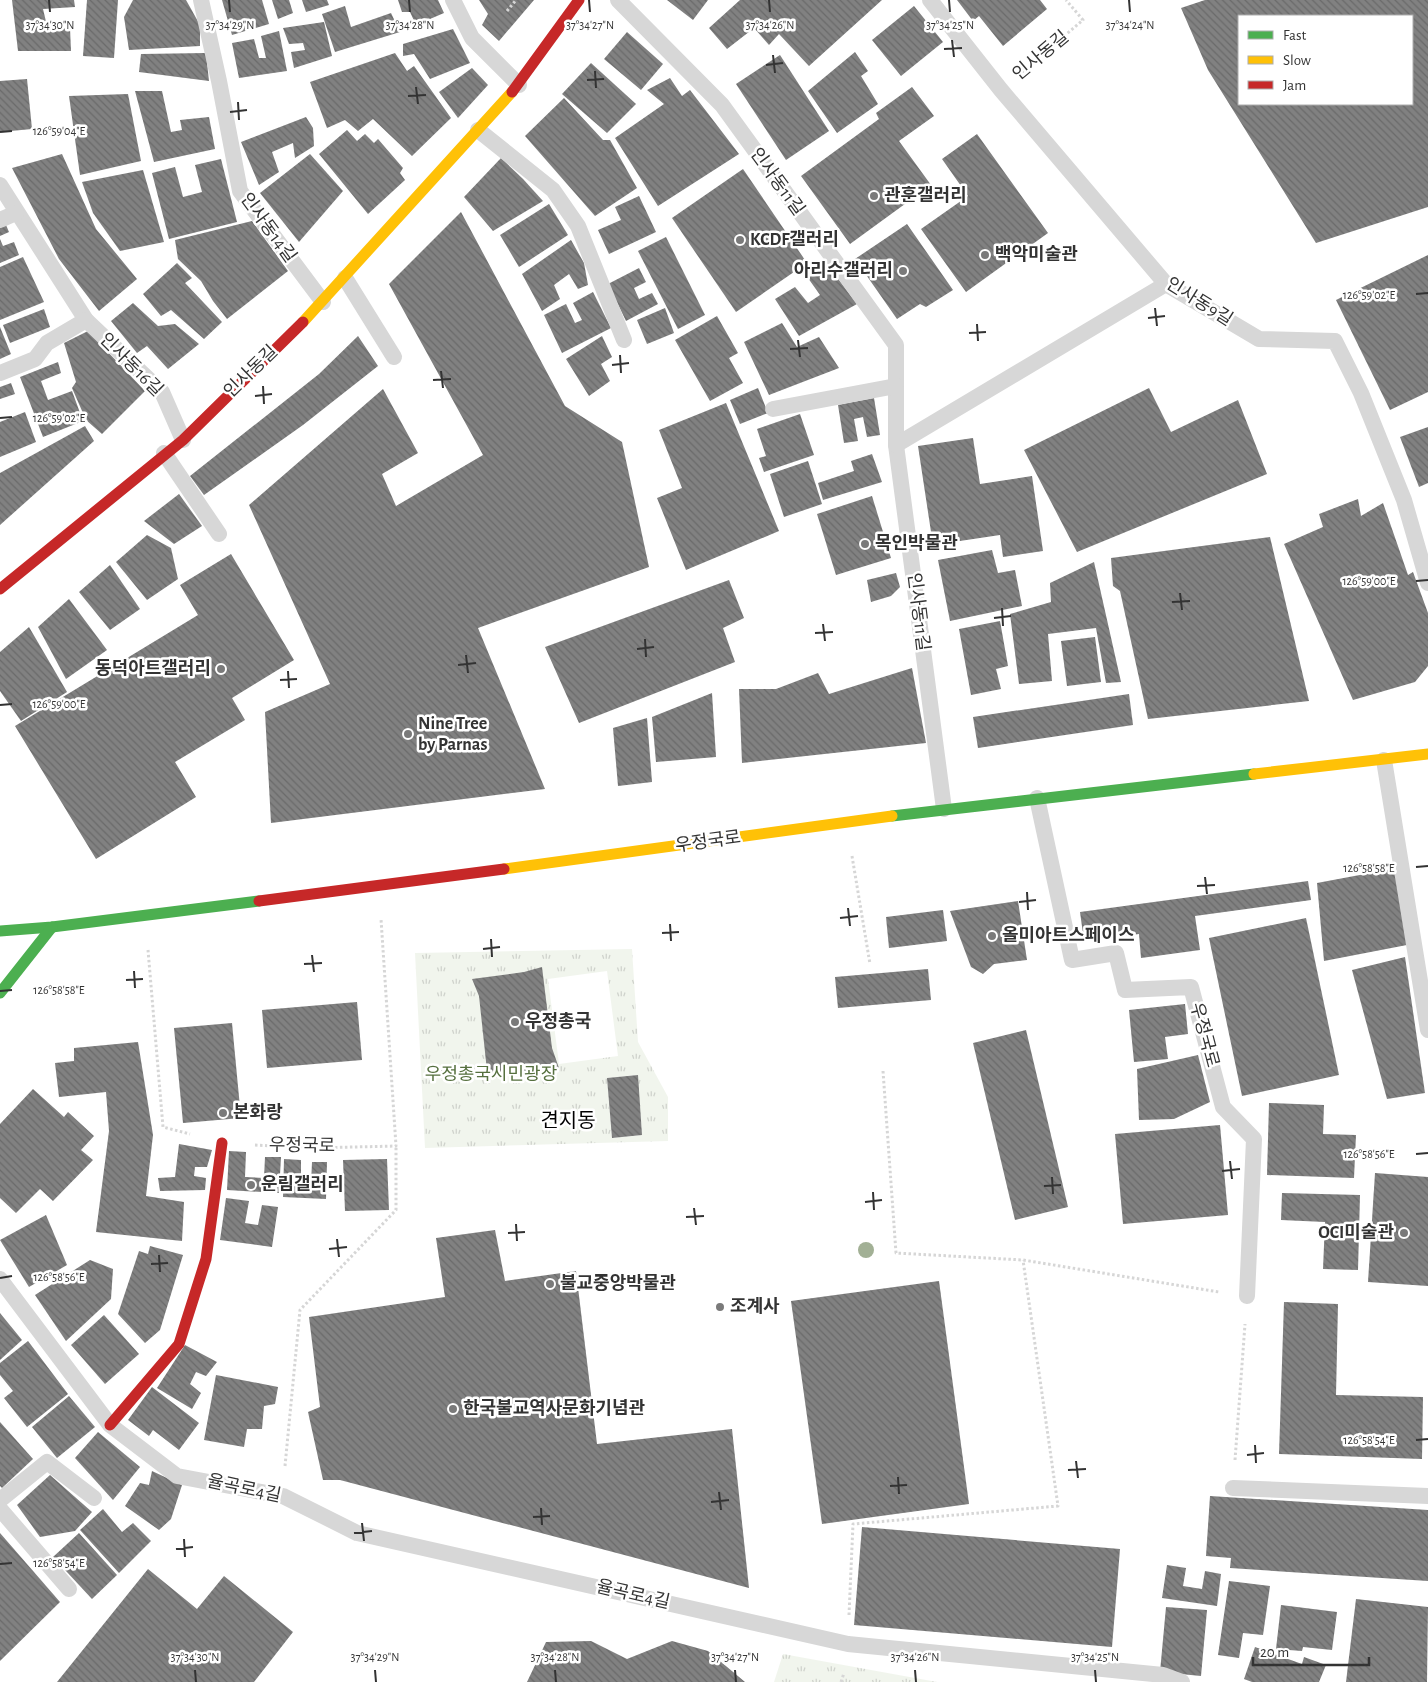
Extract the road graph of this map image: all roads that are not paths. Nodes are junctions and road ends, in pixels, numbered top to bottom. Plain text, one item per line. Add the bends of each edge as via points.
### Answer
1 (200, 0) edge
2 (454, 0) edge
3 (579, 0) edge
4 (618, 0) edge
5 (930, 0) edge
6 (519, 85) junction
7 (478, 130) junction
8 (0, 185) edge
9 (16, 213) junction
10 (0, 220) edge
11 (345, 278) junction
12 (1166, 284) junction
13 (323, 302) junction
14 (86, 320) junction
15 (624, 340) dead end
16 (394, 357) dead end
17 (0, 373) edge
18 (896, 386) junction
19 (773, 409) dead end
20 (183, 440) junction
21 (896, 445) junction
22 (164, 453) junction
23 (219, 534) dead end
24 (1428, 583) edge
25 (0, 589) edge
26 (1428, 754) edge
27 (1384, 760) junction
28 (1037, 798) junction
29 (944, 809) junction
30 (52, 927) junction
31 (0, 932) edge
32 (0, 993) edge
33 (1428, 1030) edge
34 (222, 1143) road end
35 (0, 1279) edge
36 (1247, 1296) road end
37 (110, 1425) junction
38 (1233, 1488) road end
39 (1428, 1496) edge
40 (94, 1498) dead end
41 (0, 1500) edge
42 (0, 1509) edge
43 (69, 1589) dead end
44 (1182, 1682) edge

1 - 13 lane, 인사동14길 via 240,191
2 - 6 lane via 472,38
3 - 6 main road, 인사동길
4 - 18 lane, 인사동11길 via 722,106 896,346
5 - 12 lane, 인사동9길 via 1001,90
6 - 7 main road, 인사동길
7 - 11 main road, 인사동길
7 - 15 lane via 553,190 578,226
8 - 9 lane, 인사동16길
9 - 10 lane
9 - 14 lane, 인사동16길
11 - 13 main road, 인사동길
11 - 16 lane
12 - 21 lane
12 - 24 lane, 인사동9길 via 1259,339 1335,341 1361,394 1404,500
13 - 20 main road, 인사동길
14 - 17 lane, 인사동16길 via 46,344 35,359
14 - 20 lane, 인사동16길 via 162,392
18 - 19 lane
18 - 21 lane, 인사동11길
20 - 22 main road, 인사동길
21 - 29 lane, 인사동11길
22 - 23 lane
22 - 25 main road, 인사동길
26 - 27 main road, 우정국로
27 - 28 main road, 우정국로
27 - 33 lane
28 - 29 main road, 우정국로
28 - 36 lane, 우정국로 via 1072,960 1116,953 1125,990 1191,987 1223,1107 1254,1139
29 - 30 main road, 우정국로
30 - 31 main road, 우정국로
30 - 32 main road
34 - 37 main road via 206,1259 179,1344
35 - 37 lane, 율곡로4길
37 - 44 lane, 율곡로4길 via 177,1476 283,1496 357,1532 848,1644 1163,1675
38 - 39 lane
40 - 41 lane via 47,1462
42 - 43 lane

